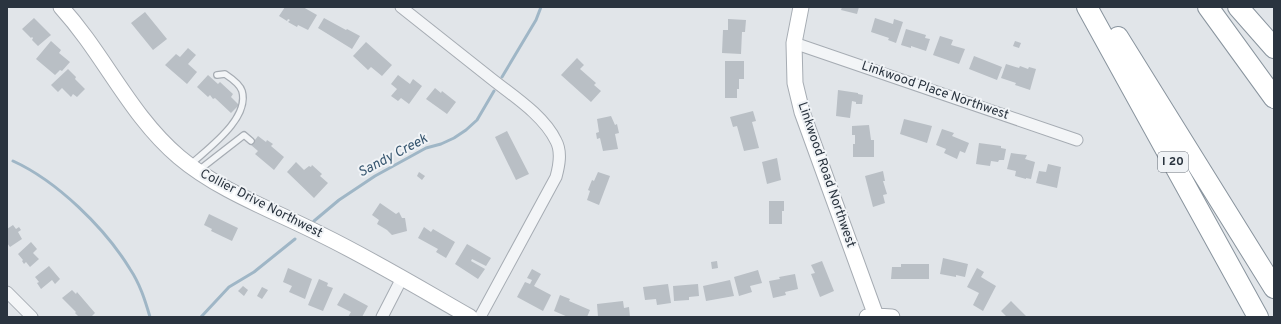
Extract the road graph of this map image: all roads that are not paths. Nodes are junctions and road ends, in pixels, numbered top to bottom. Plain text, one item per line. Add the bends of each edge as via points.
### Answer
1 (62, 7) edge
2 (401, 7) edge
3 (801, 7) edge
4 (1087, 7) edge
5 (1098, 7) edge
6 (1208, 7) edge
7 (1238, 7) edge
8 (794, 43) junction
9 (1274, 48) edge
10 (217, 75) dead end
11 (1274, 98) edge
12 (1076, 140) dead end
13 (251, 141) dead end
14 (194, 168) junction
15 (402, 278) junction
16 (1274, 288) edge
17 (7, 292) edge
18 (871, 316) edge
19 (32, 317) edge
20 (382, 317) edge
21 (470, 317) edge
22 (480, 317) edge
23 (892, 317) edge
24 (1258, 317) edge

1 - 14 main road, Collier Drive Northwest via 86,37 142,119 160,139
2 - 22 street via 529,108 550,130 557,142 559,164 556,177
3 - 8 main road, Linkwood Road Northwest
4 - 24 highway, I 20
5 - 16 highway
6 - 11 highway
7 - 9 highway
8 - 12 street, Linkwood Place Northwest
8 - 18 main road, Linkwood Road Northwest via 795,83 802,112
10 - 14 lane via 225,74 235,80 242,91 242,106 230,128
13 - 14 lane via 244,135
14 - 15 main road, Collier Drive Northwest via 220,186 323,235
15 - 20 street
15 - 21 main road, Collier Drive Northwest
17 - 19 street
18 - 23 main road

